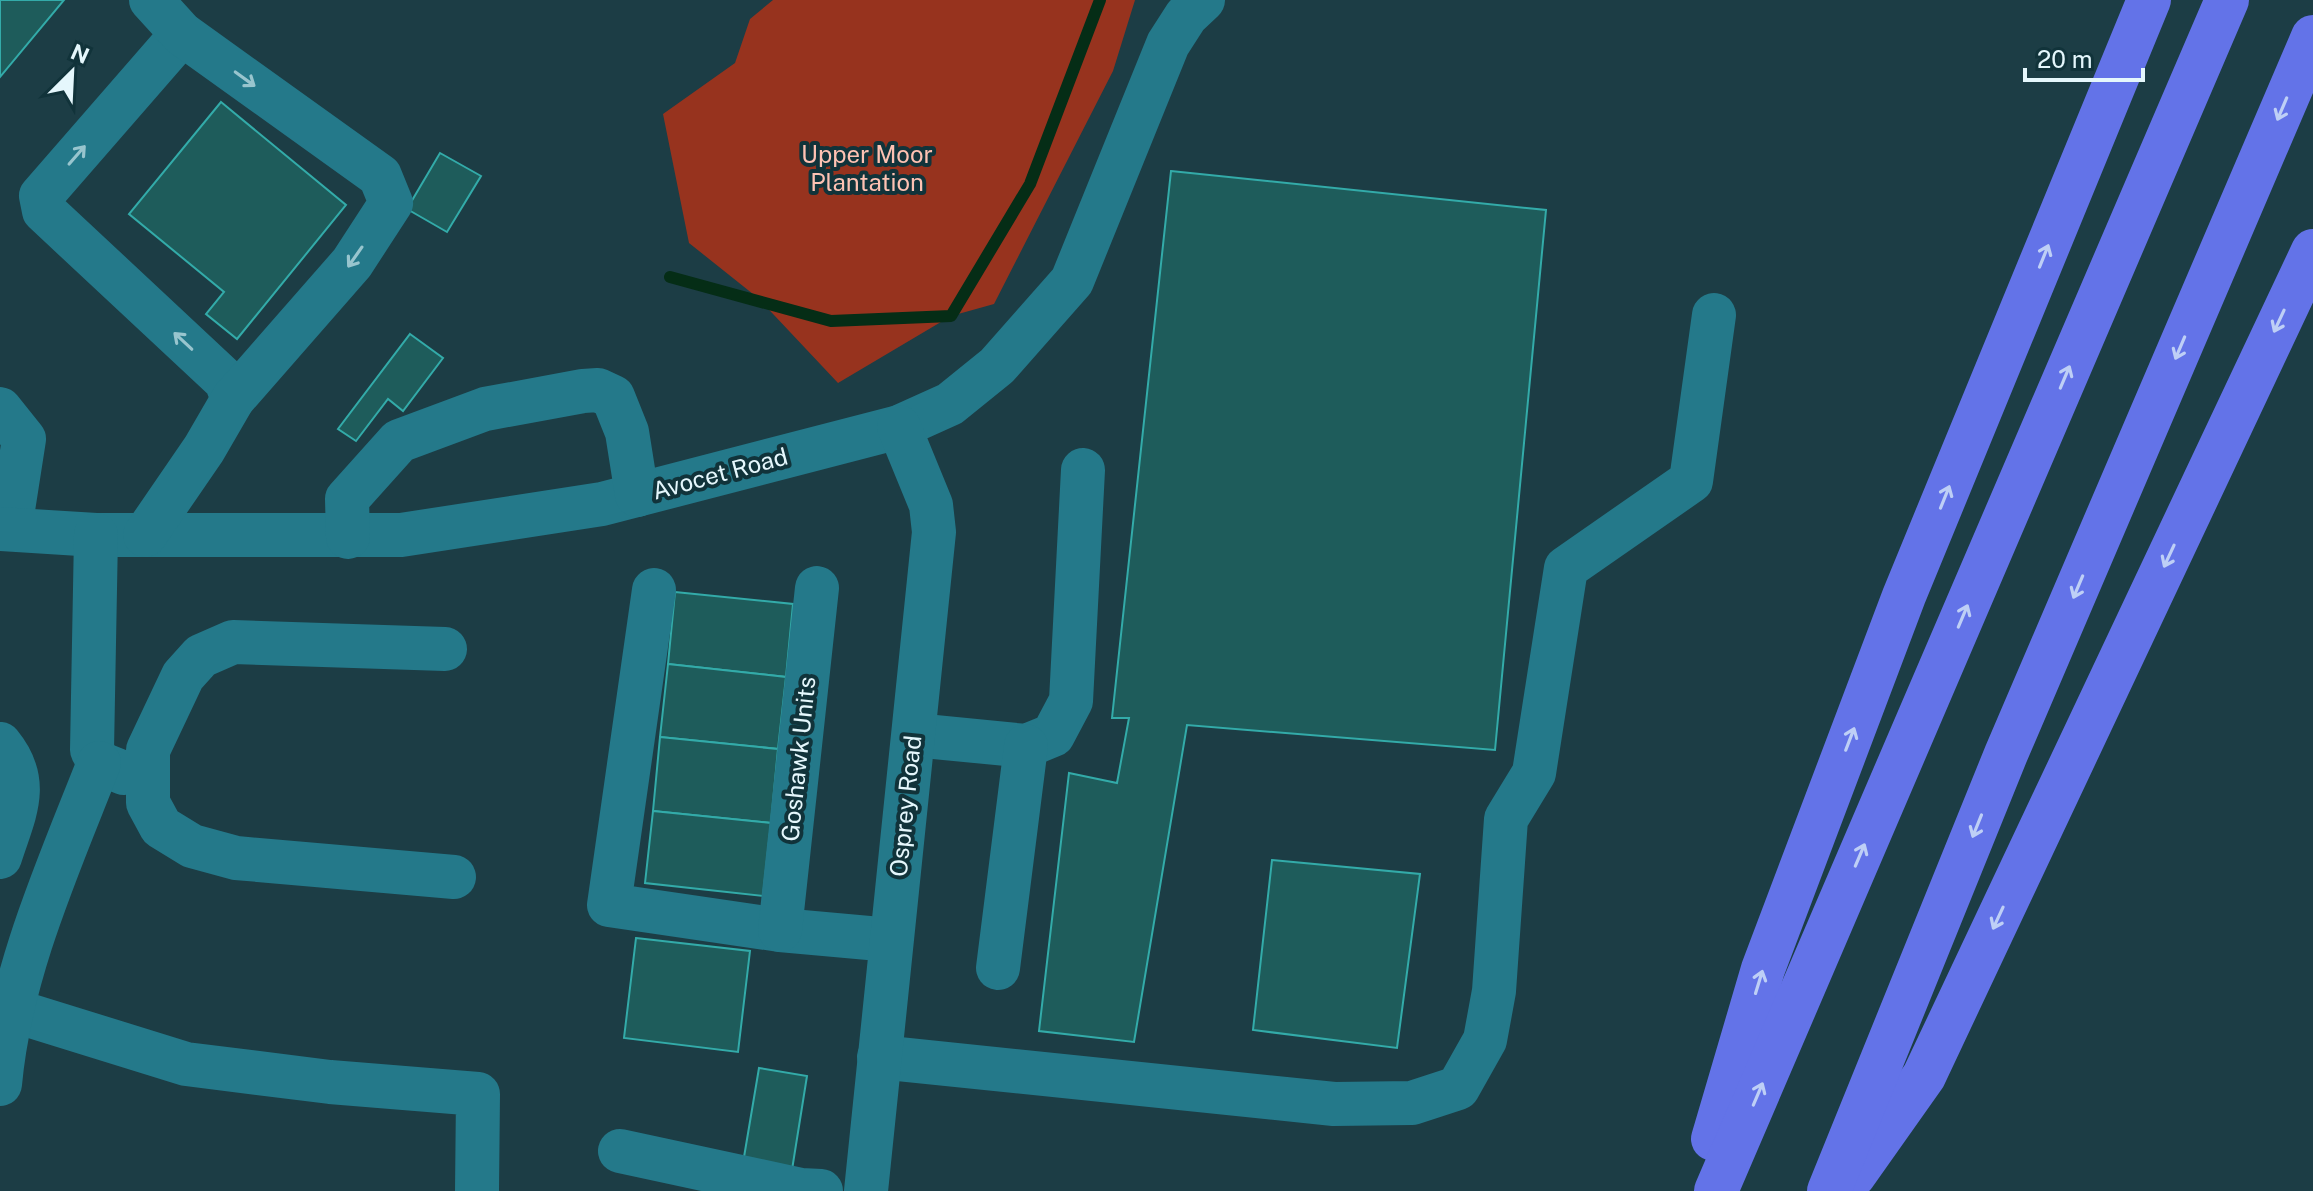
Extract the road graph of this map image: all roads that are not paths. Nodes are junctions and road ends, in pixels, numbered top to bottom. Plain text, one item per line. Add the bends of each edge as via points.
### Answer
1 (151, 0) edge
2 (2149, 0) edge
3 (2227, 0) edge
4 (1200, 1) edge
5 (182, 34) junction
6 (2313, 37) edge
7 (2313, 251) edge
8 (1714, 315) dead end
9 (233, 399) junction
10 (0, 409) edge
11 (899, 427) junction
12 (1083, 470) dead end
13 (637, 495) junction
14 (5, 529) edge
15 (96, 535) junction
16 (145, 535) junction
17 (348, 537) junction
18 (817, 588) dead end
19 (654, 590) dead end
20 (445, 649) dead end
21 (914, 735) junction
22 (0, 744) edge
23 (1026, 746) junction
24 (99, 763) junction
25 (145, 780) junction
26 (0, 857) edge
27 (454, 877) dead end
28 (780, 930) junction
29 (891, 940) junction
30 (998, 968) dead end
31 (15, 1011) junction
32 (879, 1057) junction
33 (0, 1084) edge
34 (620, 1151) dead end
35 (477, 1191) edge
36 (821, 1191) edge
37 (866, 1191) edge
38 (1697, 1191) edge
39 (1716, 1191) edge
40 (1829, 1191) edge
41 (1842, 1191) edge

1 - 5 street
38 -> 2 highway via 1763,969 1904,596
39 -> 3 highway
4 - 11 street, Avocet Road via 1168,44 1072,281 997,366 950,404
9 -> 5 street via 226,381 44,211 41,196
5 -> 9 street via 380,176 391,203 352,263
6 -> 40 highway via 2006,754
7 -> 41 highway via 1924,1076
8 - 32 street via 1691,481 1566,568 1534,773 1506,819 1494,991 1485,1040 1458,1088 1412,1103 1334,1104
9 - 16 street
10 - 14 street via 24,439
11 - 13 street, Avocet Road
11 - 21 street, Osprey Road via 921,475 934,532
12 - 23 street via 1071,701 1053,735
13 - 17 street, Avocet Road via 449,530
13 - 17 street via 627,432 613,397 583,391 485,409 399,441 347,499
14 - 15 street, Avocet Road
15 - 16 street, Avocet Road
15 - 24 street via 92,750
16 - 17 street, Avocet Road
18 - 28 street, Goshawk Units
19 - 28 street via 609,905
20 - 25 street via 233,642 201,656 183,676 148,750
21 - 23 street
21 - 29 street, Osprey Road
22 - 26 street via 20,778
23 - 30 street
24 - 25 street
24 - 31 street via 51,885
25 - 27 street via 148,803 161,827 192,846 236,858
28 - 29 street
29 - 32 street, Osprey Road
31 - 33 street
31 - 35 street via 186,1064 478,1094
32 - 37 street, Osprey Road
34 - 36 street

